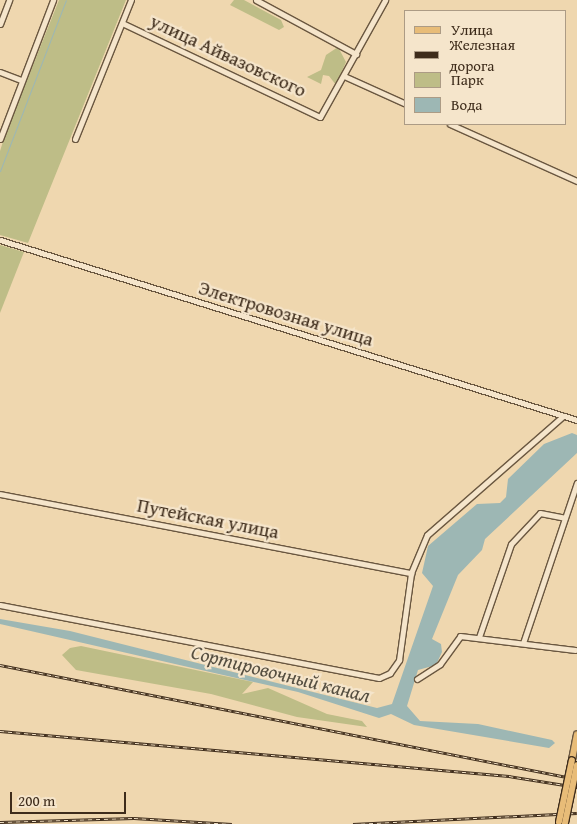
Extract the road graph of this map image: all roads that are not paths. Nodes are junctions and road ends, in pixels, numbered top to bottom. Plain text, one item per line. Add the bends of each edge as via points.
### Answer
1 (9, 0) edge
2 (53, 0) edge
3 (131, 0) edge
4 (256, 0) edge
5 (386, 0) edge
6 (122, 23) junction
7 (0, 24) edge
8 (356, 54) junction
9 (0, 72) edge
10 (344, 76) junction
11 (21, 80) junction
12 (404, 103) edge
13 (452, 125) edge
14 (0, 139) edge
15 (75, 139) dead end
16 (577, 181) edge
17 (0, 240) edge
18 (563, 416) junction
19 (577, 420) edge
20 (577, 483) edge
21 (0, 494) edge
22 (565, 518) junction
23 (411, 573) junction
24 (0, 605) edge
25 (479, 637) junction
26 (523, 643) junction
27 (575, 650) dead end
28 (417, 679) dead end
29 (577, 734) edge
30 (574, 762) edge
31 (562, 823) edge

1 - 7 street
2 - 11 street
3 - 6 street, улица Айвазовского
4 - 8 street
5 - 8 street
6 - 10 street, улица Айвазовского via 320,118
6 - 15 street, улица Айвазовского
8 - 10 street
9 - 11 street
10 - 12 street
11 - 14 street
13 - 16 street
17 - 18 street, Электровозная улица
18 - 19 street, Электровозная улица
18 - 23 street via 436,524 423,541
20 - 22 street
21 - 23 street, Путейская улица
22 - 25 street via 540,513 511,544
22 - 26 street
23 - 24 street via 399,660 390,673 379,678
25 - 26 street via 500,644
25 - 28 street via 455,638 440,664
26 - 27 street
29 - 30 main road
30 - 31 main road, bridge

